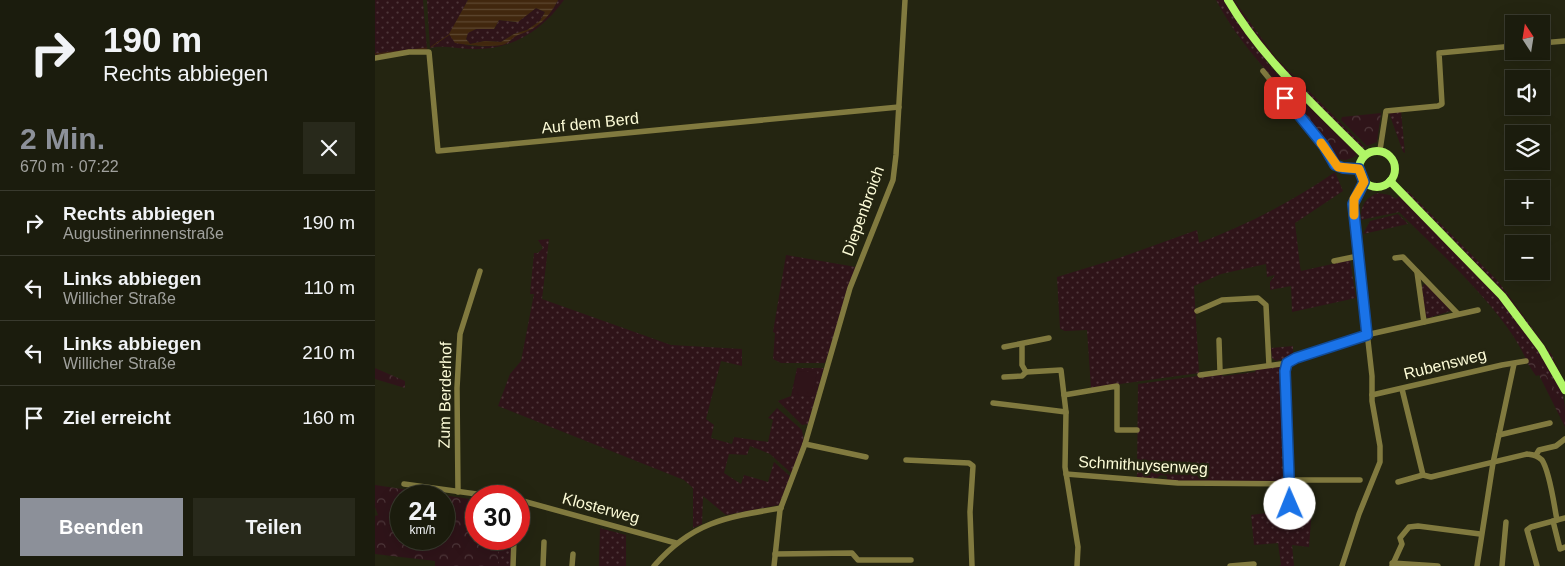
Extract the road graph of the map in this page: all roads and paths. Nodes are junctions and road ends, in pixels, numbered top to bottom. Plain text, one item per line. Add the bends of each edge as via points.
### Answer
1 (905, 0) edge
2 (1228, 0) edge
3 (1565, 41) edge
4 (1550, 42) edge
5 (1505, 47) edge
6 (375, 58) edge
7 (1263, 71) dead end
8 (899, 107) junction
9 (1380, 150) junction
10 (1364, 155) junction
11 (1359, 169) junction
12 (1364, 182) junction
13 (1390, 182) junction
14 (1358, 256) junction
15 (1395, 258) dead end
16 (1334, 261) dead end
17 (1417, 271) junction
18 (480, 272) dead end
19 (1478, 310) dead end
20 (1197, 311) dead end
21 (1458, 314) junction
22 (1424, 322) junction
23 (1367, 335) junction
24 (1049, 338) dead end
25 (1219, 340) dead end
26 (1022, 344) junction
27 (1004, 347) dead end
28 (1526, 361) dead end
29 (1287, 363) junction
30 (1514, 364) junction
31 (1269, 365) junction
32 (1220, 371) junction
33 (1027, 372) junction
34 (1200, 375) dead end
35 (1004, 376) dead end
36 (1402, 389) junction
37 (1565, 390) edge
38 (1064, 394) junction
39 (1372, 395) junction
40 (993, 403) dead end
41 (1066, 412) junction
42 (1551, 423) dead end
43 (1137, 430) dead end
44 (1499, 435) junction
45 (1565, 439) edge
46 (805, 444) junction
47 (1536, 455) junction
48 (866, 457) dead end
49 (906, 460) dead end
50 (1493, 462) junction
51 (1066, 474) junction
52 (1423, 475) junction
53 (1360, 480) dead end
54 (1290, 482) junction
55 (1398, 482) dead end
56 (404, 484) dead end
57 (458, 492) junction
58 (465, 493) edge
59 (530, 503) edge
60 (1290, 504) dead end
61 (781, 508) junction
62 (1565, 518) edge
63 (1555, 521) junction
64 (1506, 522) dead end
65 (1480, 534) junction
66 (544, 542) dead end
67 (675, 543) junction
68 (1565, 547) edge
69 (514, 550) edge
70 (573, 554) dead end
71 (775, 554) junction
72 (911, 560) dead end
73 (858, 563) edge
74 (1254, 564) dead end
75 (1392, 565) edge
76 (513, 566) edge
77 (543, 566) edge
78 (572, 566) edge
79 (654, 566) edge
80 (774, 566) edge
81 (972, 566) edge
82 (1077, 566) edge
83 (1231, 566) edge
84 (1342, 566) edge
85 (1437, 566) edge
86 (1477, 566) edge
87 (1502, 566) edge
88 (1537, 566) edge

1 - 8 street, Diepenbroich
2 - 10 main road via 1271,61
3 - 4 street
5 - 9 street via 1439,53 1442,104 1385,111
6 - 8 street, Auf dem Berd via 429,52 438,151
7 - 11 street via 1324,146 1335,165
8 - 46 street, Diepenbroich via 893,180 849,288
9 - 10 main road
9 - 13 main road via 1394,161 1395,172
10 - 11 main road
11 - 12 main road
12 - 13 main road via 1377,187
12 - 14 street via 1353,204
13 - 37 main road via 1502,296 1541,348
14 - 16 street
14 - 23 street
15 - 17 street via 1403,257
17 - 21 street
17 - 22 street
18 - 57 street, Zum Berderhof via 460,334
19 - 21 street
20 - 31 street via 1222,300 1258,298 1266,305
21 - 22 street
22 - 23 street
23 - 29 street
23 - 39 street
24 - 26 street
25 - 32 street
26 - 27 street
26 - 33 street via 1023,365
28 - 30 street, Rubensweg
29 - 31 street
29 - 54 street
30 - 36 street, Rubensweg via 1502,364
30 - 44 street
31 - 32 street
32 - 34 street
33 - 35 street via 1023,376
33 - 38 street via 1061,370
36 - 39 street, Rubensweg
36 - 52 street
38 - 41 street
38 - 43 street via 1117,386 1117,430
39 - 84 street via 1380,462
40 - 41 street
41 - 51 street
42 - 44 street
44 - 50 street
45 - 47 street via 1555,446 1539,450
46 - 48 street
46 - 61 street
47 - 50 street
47 - 63 street via 1546,469
49 - 81 street via 969,463 973,466 970,512
50 - 52 street via 1431,477
50 - 65 street
51 - 54 street, Schmithuysenweg via 1218,483
51 - 82 street via 1079,547
52 - 55 street
53 - 54 street, Schmithuysenweg
54 - 60 street
56 - 57 street
57 - 58 street
59 - 67 street, Klosterweg
61 - 67 street via 726,518
61 - 71 street
62 - 63 street
63 - 68 street via 1560,548
63 - 88 street via 1527,530
64 - 87 street
65 - 75 street via 1409,527 1400,538 1402,544
65 - 86 street
66 - 77 street
67 - 79 street
69 - 76 street
70 - 78 street
71 - 73 street via 851,553
71 - 80 street
72 - 73 street
74 - 83 street
75 - 85 street

